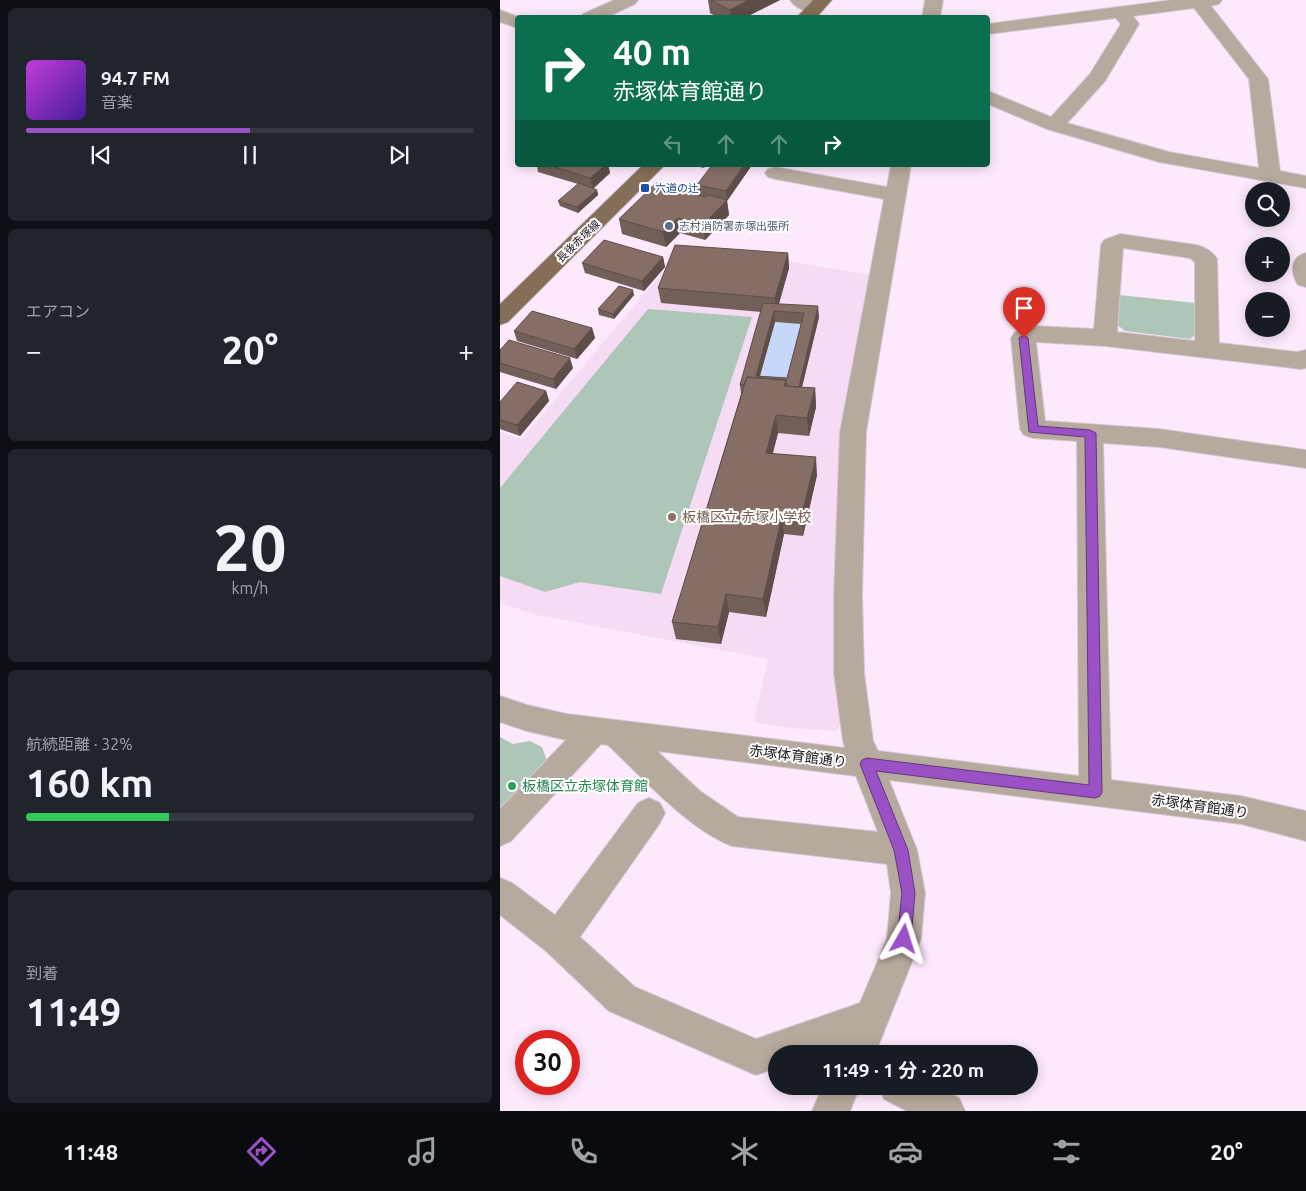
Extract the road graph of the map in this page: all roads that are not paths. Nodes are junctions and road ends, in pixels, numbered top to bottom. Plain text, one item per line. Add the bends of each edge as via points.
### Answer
1 (629, 0) edge
2 (934, 0) edge
3 (1206, 1) edge
4 (1121, 12) junction
5 (500, 15) edge
6 (596, 15) edge
7 (932, 15) edge
8 (515, 22) edge
9 (990, 29) edge
10 (990, 97) edge
11 (1054, 125) junction
12 (653, 167) edge
13 (901, 167) edge
14 (775, 173) dead end
15 (1270, 176) junction
16 (1306, 182) edge
17 (897, 195) junction
18 (1306, 260) edge
19 (1306, 280) edge
20 (500, 317) edge
21 (1104, 338) junction
22 (1207, 350) junction
23 (1306, 358) edge
24 (1090, 433) junction
25 (1306, 459) edge
26 (500, 709) edge
27 (606, 732) junction
28 (867, 764) junction
29 (1095, 792) junction
30 (672, 806) junction
31 (1306, 826) edge
32 (500, 831) edge
33 (901, 850) junction
34 (500, 894) edge
35 (558, 939) junction
36 (872, 1017) junction
37 (861, 1045) edge
38 (838, 1095) edge
39 (915, 1095) edge
40 (831, 1111) edge
41 (946, 1111) edge

1 - 6 street
2 - 7 street
3 - 4 street
3 - 15 street via 1258,79
4 - 9 street
4 - 11 street via 1130,24 1098,76
5 - 8 street
10 - 11 street
11 - 15 street via 1166,158
12 - 20 main road, 長後赤塚線
13 - 17 street
14 - 17 street
15 - 16 street
17 - 28 street via 853,432 849,673 858,741
18 - 19 street
21 - 22 street
21 - 22 street via 1112,245 1120,241 1196,252 1206,259
21 - 24 street via 1034,334 1024,338 1033,430
22 - 23 street
24 - 25 street via 1158,438
24 - 29 street
26 - 27 street, 赤塚体育館通り via 546,723
27 - 28 street, 赤塚体育館通り
27 - 30 street
27 - 32 street
28 - 29 street, 赤塚体育館通り
28 - 33 street
29 - 31 street, 赤塚体育館通り via 1241,810
30 - 33 street via 732,831
30 - 35 street
33 - 36 street via 908,893 904,939
34 - 35 street
35 - 36 street via 622,999 756,1057
36 - 37 street
38 - 40 street
39 - 41 street

